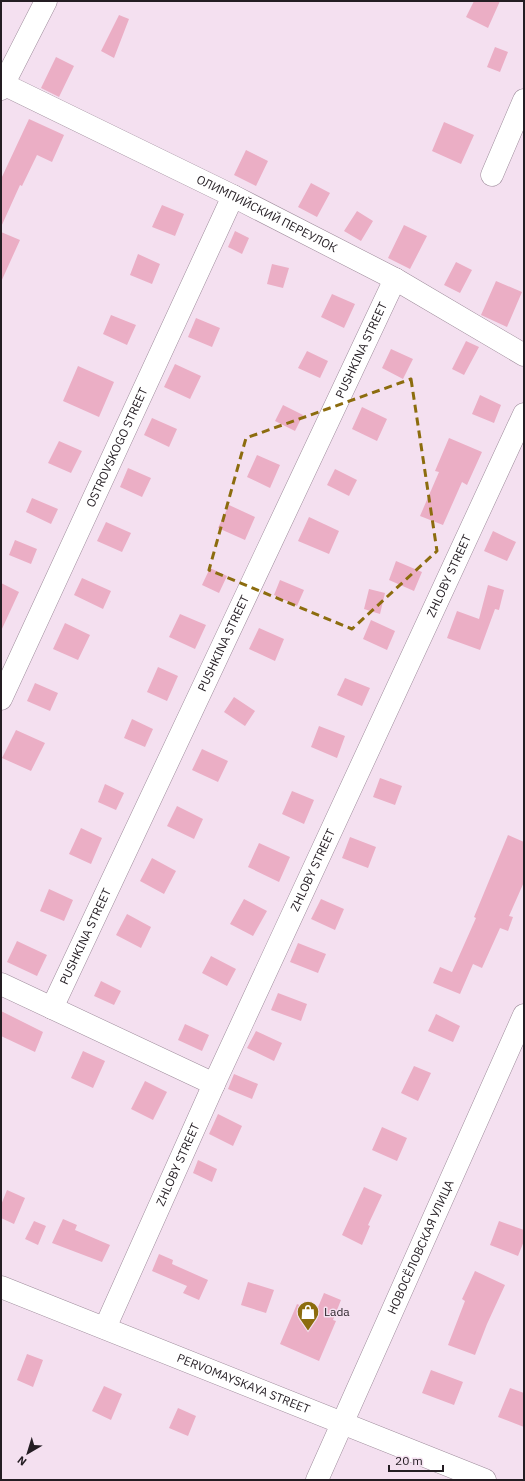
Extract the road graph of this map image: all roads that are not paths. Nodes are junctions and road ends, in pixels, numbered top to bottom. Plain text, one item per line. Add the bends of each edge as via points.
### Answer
1 (46, 1) edge
2 (2, 87) edge
3 (524, 100) edge
4 (492, 175) dead end
5 (233, 196) junction
6 (395, 279) junction
7 (524, 355) edge
8 (524, 414) edge
9 (1, 699) edge
10 (1, 984) edge
11 (52, 1008) junction
12 (524, 1015) edge
13 (214, 1084) junction
14 (1, 1287) edge
15 (105, 1328) junction
16 (341, 1423) junction
17 (317, 1480) edge
18 (485, 1480) edge

1 - 2 street
2 - 5 street, ОЛИМПИЙСКИЙ ПЕРЕУЛОК
3 - 4 street
5 - 6 street, ОЛИМПИЙСКИЙ ПЕРЕУЛОК
5 - 9 street, OSTROVSKOGO STREET
6 - 7 street, ОЛИМПИЙСКИЙ ПЕРЕУЛОК
6 - 11 street, PUSHKINA STREET
8 - 13 street, ZHLOBY STREET
10 - 11 street
11 - 13 street
12 - 16 street, НОВОСЁЛОВСКАЯ УЛИЦА
13 - 15 street, ZHLOBY STREET
14 - 15 street, PERVOMAYSKAYA STREET
15 - 16 street, PERVOMAYSKAYA STREET
16 - 17 street, НОВОСЁЛОВСКАЯ УЛИЦА
16 - 18 street, PERVOMAYSKAYA STREET

